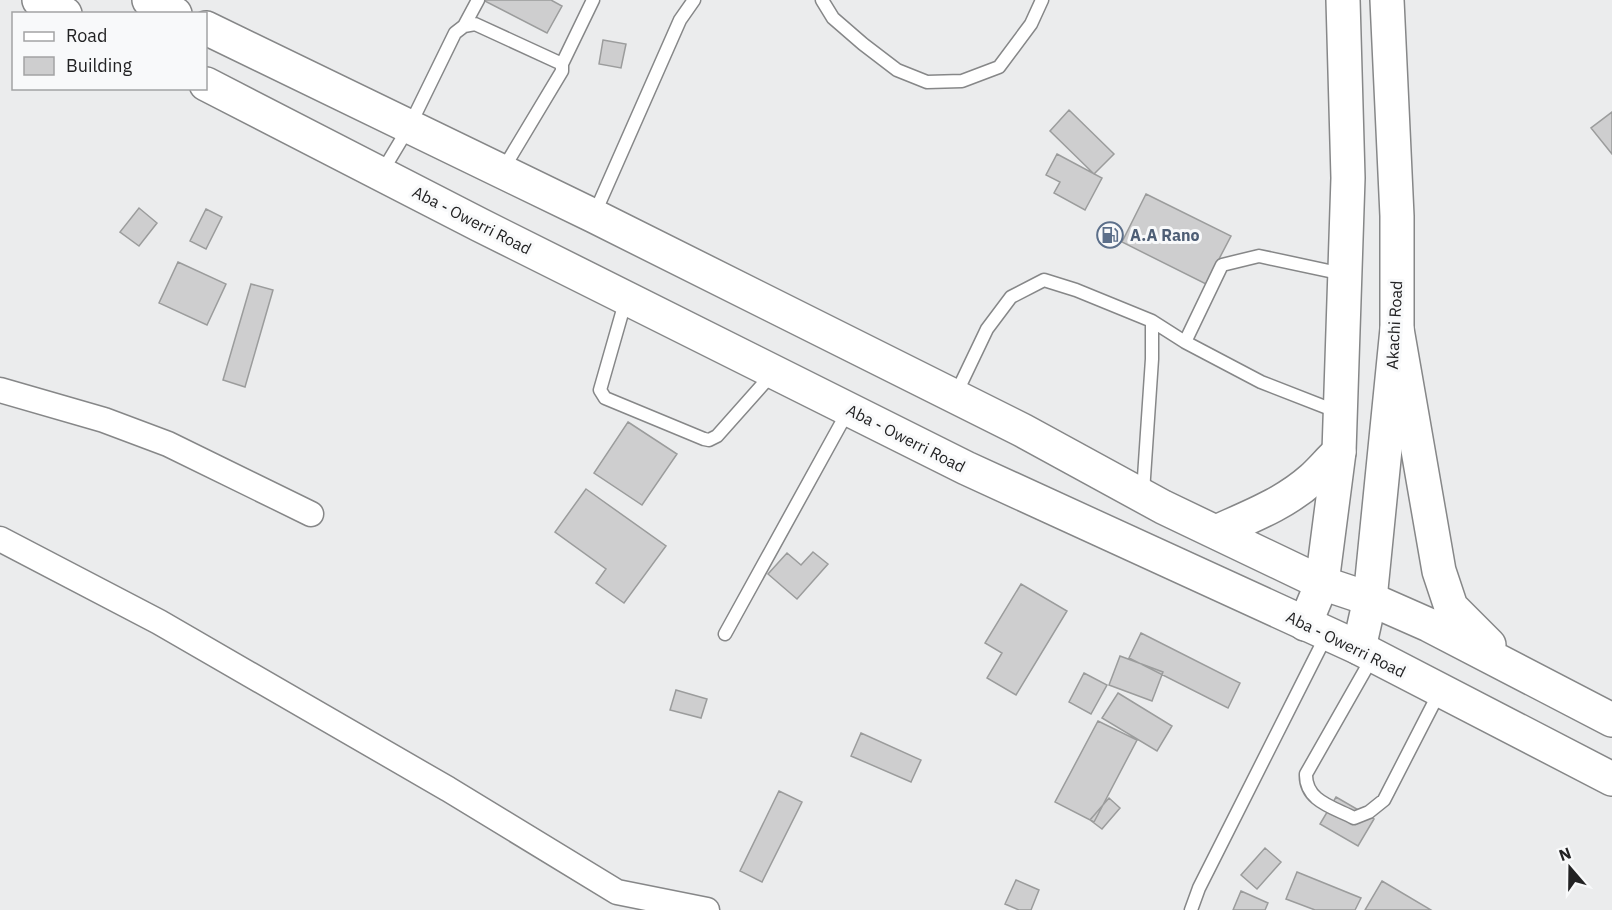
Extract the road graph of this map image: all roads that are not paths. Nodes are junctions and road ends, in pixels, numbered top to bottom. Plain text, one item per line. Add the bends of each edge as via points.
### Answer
1 (39, 0) edge
2 (149, 0) edge
3 (478, 0) edge
4 (593, 0) edge
5 (694, 0) edge
6 (822, 0) edge
7 (1042, 0) edge
8 (1343, 0) edge
9 (1388, 0) edge
10 (61, 12) edge
11 (171, 12) edge
12 (464, 26) junction
13 (207, 28) edge
14 (562, 64) junction
15 (207, 85) edge
16 (409, 126) junction
17 (502, 171) junction
18 (381, 173) junction
19 (594, 216) junction
20 (1344, 274) junction
21 (627, 298) junction
22 (1152, 321) junction
23 (1397, 329) junction
24 (1185, 342) junction
25 (774, 372) junction
26 (0, 390) edge
27 (954, 397) junction
28 (849, 410) junction
29 (1338, 412) junction
30 (1339, 452) junction
31 (1143, 496) junction
32 (311, 514) dead end
33 (1215, 532) junction
34 (0, 539) edge
35 (1322, 583) junction
36 (1370, 599) junction
37 (1316, 628) junction
38 (726, 634) dead end
39 (1366, 651) junction
40 (1509, 665) junction
41 (1441, 690) junction
42 (1612, 720) edge
43 (1612, 779) edge
44 (707, 910) edge
45 (1191, 910) edge

1 - 10 main road
2 - 11 main road
3 - 12 lane
4 - 14 lane
5 - 19 lane via 680,20
6 - 7 lane via 833,18 863,44 897,70 927,82 962,81 999,67 1031,24
8 - 20 main road via 1348,178
9 - 23 main road, Akachi Road via 1397,216
12 - 14 lane via 475,24
12 - 16 lane via 455,33
13 - 16 main road
14 - 17 lane via 562,71
15 - 18 main road, Aba - Owerri Road
16 - 17 main road
16 - 18 lane
17 - 19 main road
18 - 21 main road, Aba - Owerri Road
19 - 27 main road
20 - 24 lane via 1258,256 1222,265
20 - 29 main road
21 - 25 main road, Aba - Owerri Road
21 - 25 lane via 600,390 605,398 710,440
22 - 24 lane
22 - 27 lane via 1044,280 1011,297 987,329
22 - 31 lane
23 - 36 main road, Akachi Road
23 - 40 main road via 1442,580 1451,607
24 - 29 lane via 1261,382
25 - 28 main road, Aba - Owerri Road
26 - 32 street via 104,420 168,444
27 - 31 main road
28 - 37 main road, Aba - Owerri Road via 966,468
28 - 38 lane
29 - 30 main road
30 - 33 main road via 1290,495 1265,511
30 - 35 main road
31 - 33 main road
33 - 35 main road
34 - 44 street via 169,628 617,892
35 - 36 main road
35 - 37 main road
36 - 39 main road, Akachi Road
36 - 40 main road
37 - 39 main road, Aba - Owerri Road
37 - 45 lane
39 - 41 main road, Aba - Owerri Road
39 - 41 lane via 1306,774 1305,786 1315,798 1354,818 1369,813 1384,800
40 - 42 main road
41 - 43 main road, Aba - Owerri Road

